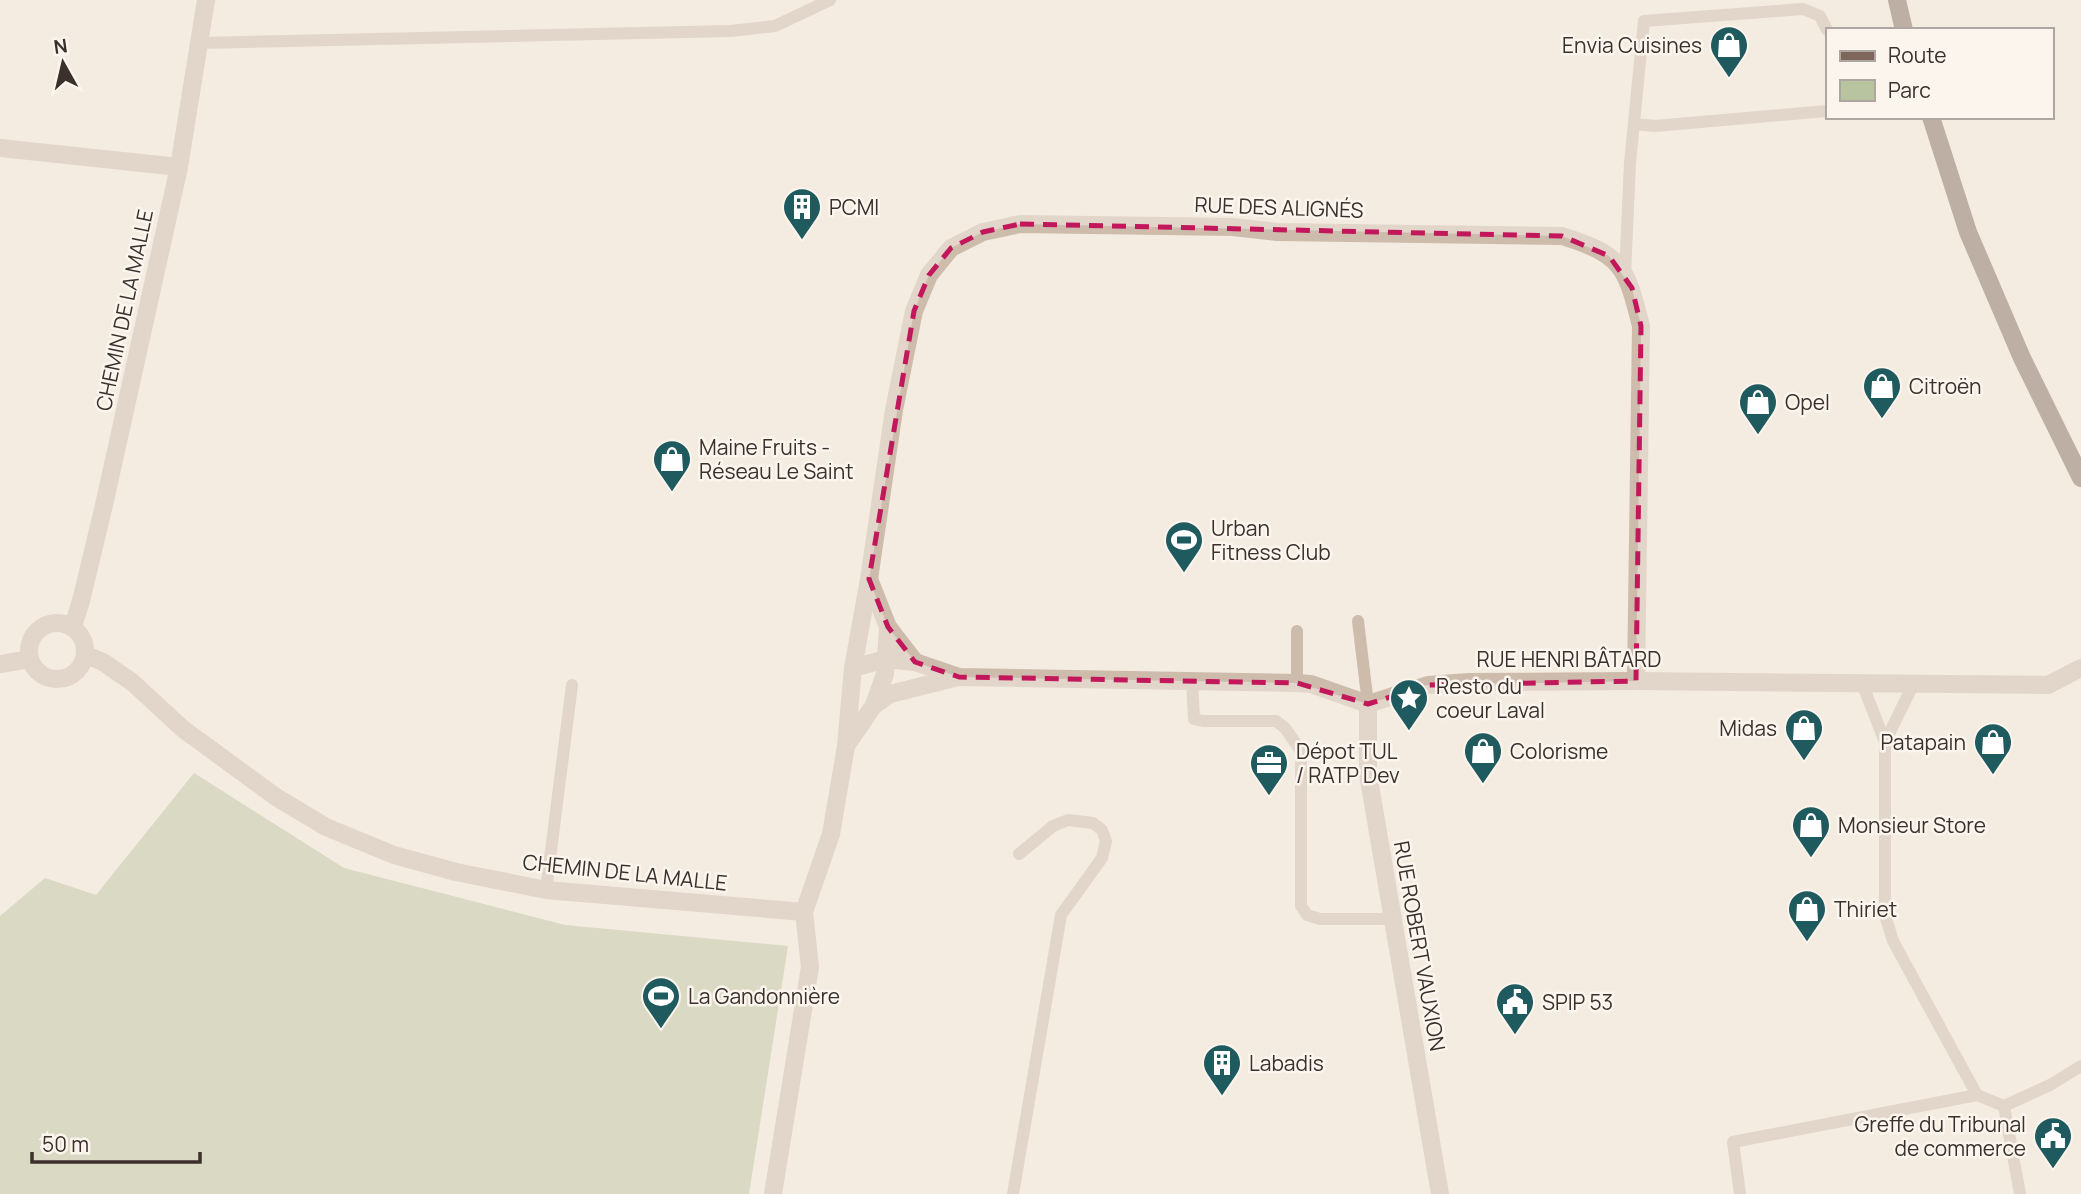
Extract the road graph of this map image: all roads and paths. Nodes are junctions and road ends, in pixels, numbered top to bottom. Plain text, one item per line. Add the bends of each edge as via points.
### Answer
1 (206, 0) edge
2 (830, 0) edge
3 (1826, 28) edge
4 (199, 43) junction
5 (1826, 111) edge
6 (1932, 119) edge
7 (1634, 124) junction
8 (0, 148) edge
9 (179, 167) junction
10 (1625, 274) junction
11 (2081, 478) edge
12 (869, 579) junction
13 (1358, 621) dead end
14 (73, 626) junction
15 (888, 626) junction
16 (1297, 631) dead end
17 (86, 655) junction
18 (30, 659) junction
19 (886, 659) junction
20 (915, 662) junction
21 (0, 663) edge
22 (853, 668) junction
23 (2081, 668) edge
24 (959, 677) junction
25 (1192, 680) junction
26 (1636, 681) junction
27 (1297, 683) junction
28 (1863, 683) junction
29 (1914, 683) junction
30 (572, 685) dead end
31 (1368, 704) junction
32 (874, 705) junction
33 (1885, 742) junction
34 (846, 746) junction
35 (1019, 854) dead end
36 (546, 890) junction
37 (804, 912) junction
38 (1392, 919) junction
39 (2081, 1066) edge
40 (1977, 1095) junction
41 (2004, 1106) junction
42 (773, 1194) edge
43 (1013, 1194) edge
44 (1440, 1194) edge
45 (1740, 1194) edge
46 (2020, 1194) edge

1 - 4 street, CHEMIN DE LA MALLE
2 - 4 lane via 775,26 730,31
3 - 7 lane via 1820,16 1803,9 1644,21
4 - 9 street, CHEMIN DE LA MALLE
5 - 7 lane
6 - 11 main road via 1968,232 2022,358
7 - 10 lane
8 - 9 street
9 - 14 street, CHEMIN DE LA MALLE
10 - 12 street, RUE DES ALIGNÉS via 1596,247 1562,236 1020,223 983,232 951,248 929,275 914,311
10 - 26 street, RUE DES ALIGNÉS via 1641,326
12 - 15 street
12 - 22 street, RUE DES ALIGNÉS
13 - 31 lane
14 - 17 street via 83,639
14 - 18 street via 56,622 40,628 30,642
15 - 19 street
15 - 20 street
16 - 27 lane
17 - 18 street via 78,671 60,679 41,674
17 - 36 street, CHEMIN DE LA MALLE via 132,682 183,729 276,797 326,827 394,855
18 - 21 street
19 - 20 street
19 - 22 street
19 - 32 street
20 - 24 street
22 - 34 street, RUE DES ALIGNÉS
23 - 29 street, RUE HENRI BÂTARD via 2048,685
24 - 25 street
24 - 32 street via 905,688
25 - 27 street
25 - 38 lane via 1194,719 1276,722 1301,751 1301,906 1307,915
26 - 28 street, RUE HENRI BÂTARD
26 - 31 street, RUE HENRI BÂTARD via 1428,685
27 - 31 street
28 - 29 street, RUE HENRI BÂTARD
28 - 33 lane
29 - 33 lane
30 - 36 lane
31 - 38 street, RUE ROBERT VAUXION via 1368,774
32 - 34 street
33 - 40 lane via 1885,915 1893,941
34 - 37 street, RUE DES ALIGNÉS via 831,834
35 - 43 lane via 1053,826 1068,820 1093,823 1106,841 1102,858 1061,915
36 - 37 street, CHEMIN DE LA MALLE
37 - 42 street via 810,967
38 - 44 street, RUE ROBERT VAUXION
39 - 41 lane
40 - 41 lane
40 - 45 lane via 1733,1142
41 - 46 lane

